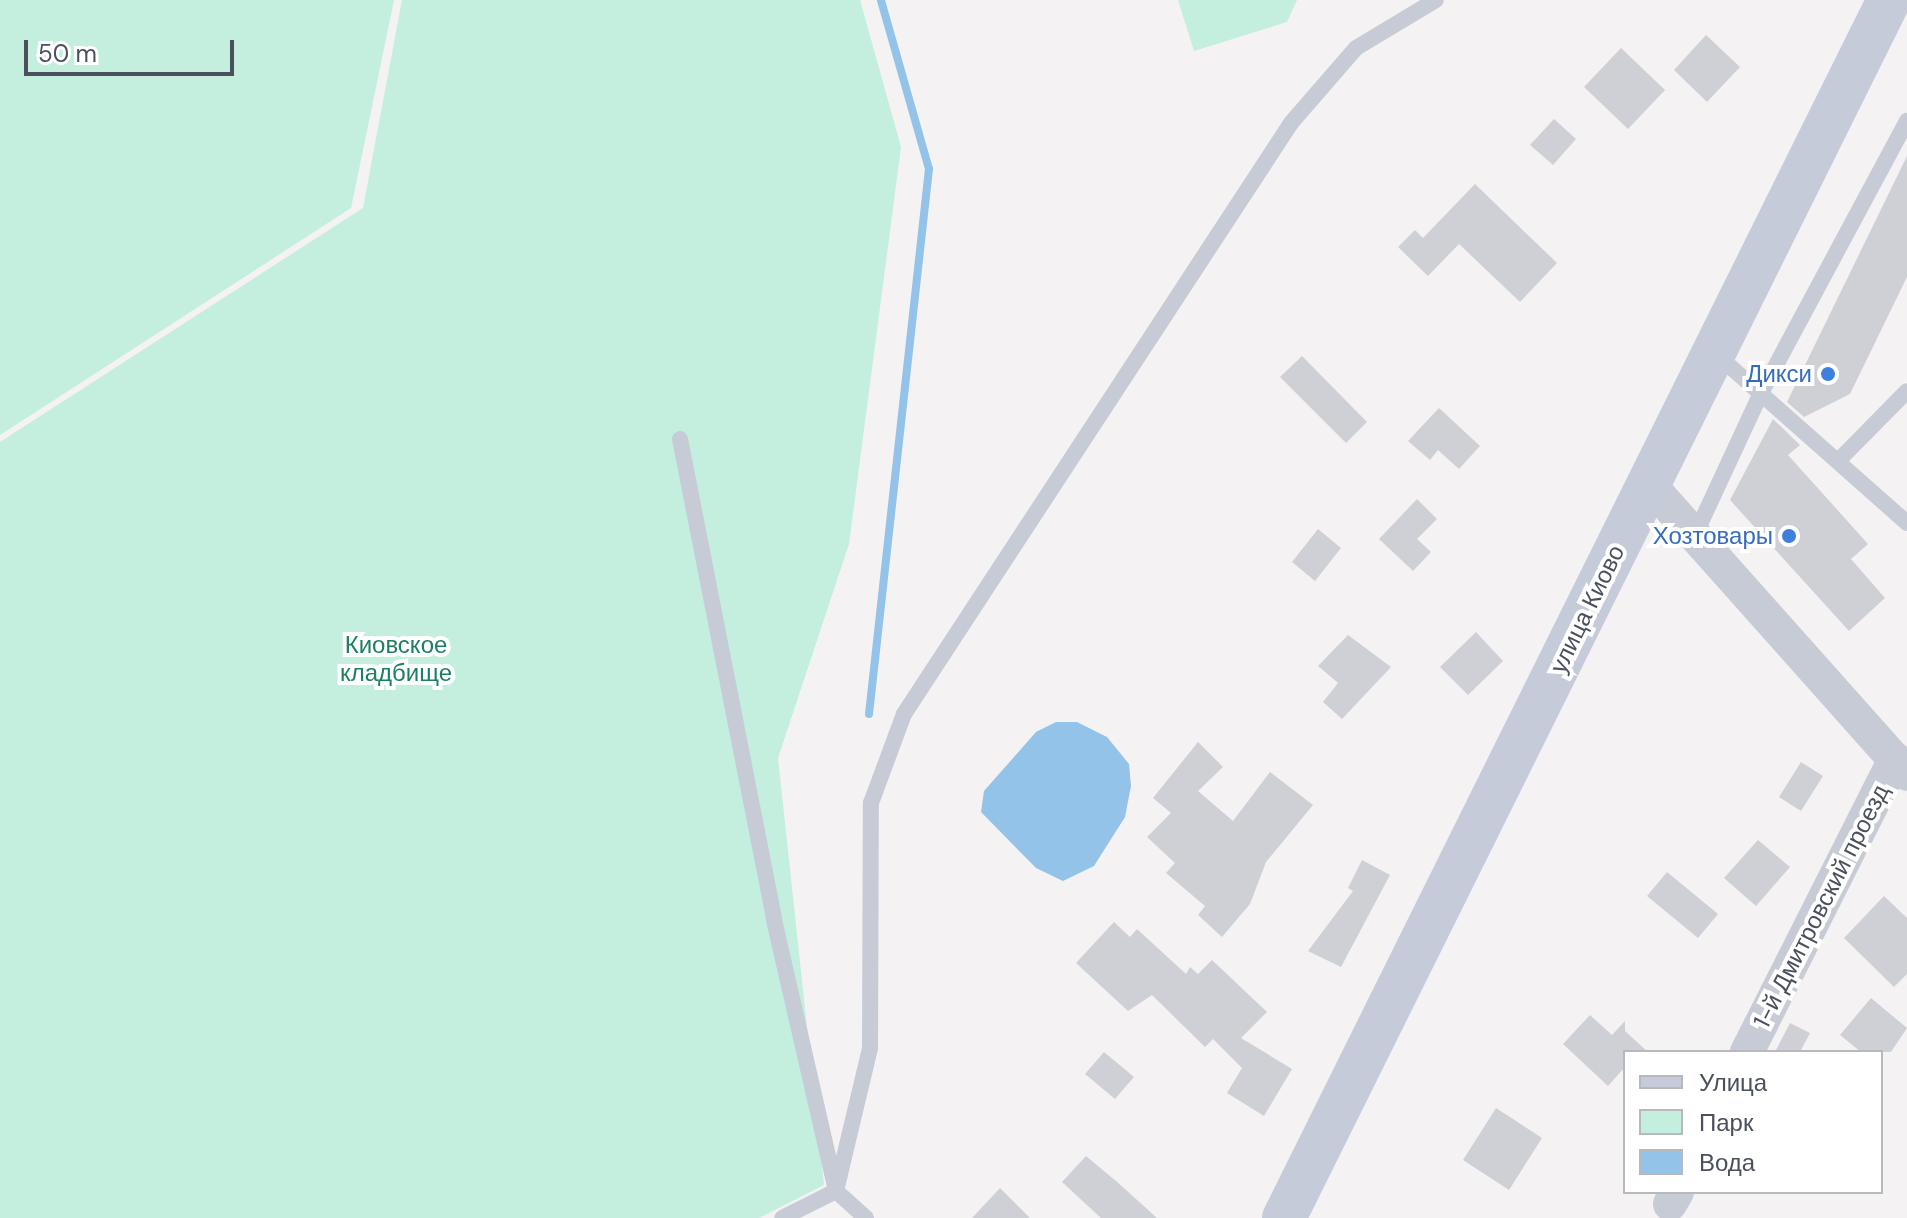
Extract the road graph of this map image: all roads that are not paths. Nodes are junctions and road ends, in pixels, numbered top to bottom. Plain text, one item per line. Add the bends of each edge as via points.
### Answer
1 (1436, 0) edge
2 (1889, 0) edge
3 (1907, 121) edge
4 (1714, 352) junction
5 (1907, 391) edge
6 (1761, 393) junction
7 (680, 439) dead end
8 (1838, 461) junction
9 (1649, 484) junction
10 (1907, 523) edge
11 (1695, 535) junction
12 (1901, 766) edge
13 (1748, 1050) edge
14 (836, 1191) junction
15 (782, 1218) edge
16 (866, 1218) edge
17 (1284, 1218) edge

1 - 14 lane via 1356,48 1291,123 904,714 871,803 870,1048
2 - 4 main road, улица Киово
3 - 6 lane
4 - 6 lane
4 - 9 main road, улица Киово
5 - 8 lane
6 - 8 lane
6 - 11 lane
7 - 14 lane via 774,920
8 - 10 lane
9 - 11 street
9 - 17 main road, улица Киово
11 - 12 street
12 - 13 street, 1-й Дмитровский проезд
14 - 15 lane
14 - 16 lane

